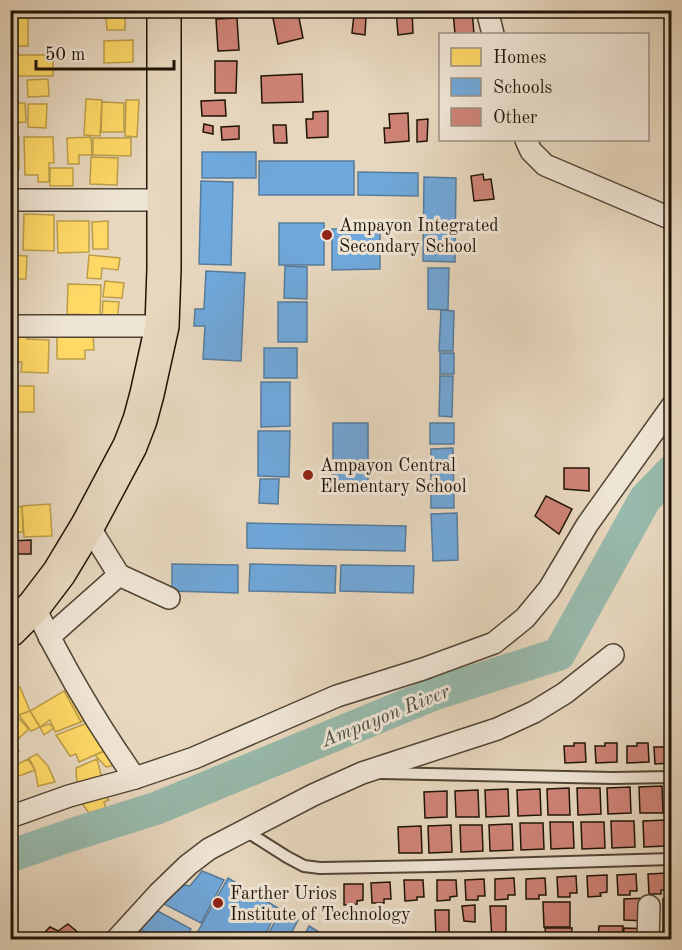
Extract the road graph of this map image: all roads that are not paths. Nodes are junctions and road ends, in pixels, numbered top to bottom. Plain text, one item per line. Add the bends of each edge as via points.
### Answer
1 (164, 10) edge
2 (487, 10) edge
3 (493, 33) edge
4 (526, 141) edge
5 (10, 200) edge
6 (164, 200) junction
7 (672, 219) edge
8 (10, 326) edge
9 (162, 326) junction
10 (672, 406) edge
11 (88, 525) junction
12 (119, 575) junction
13 (168, 598) dead end
14 (34, 606) junction
15 (10, 630) edge
16 (49, 637) junction
17 (613, 655) dead end
18 (362, 772) junction
19 (672, 777) edge
20 (135, 778) junction
21 (10, 817) edge
22 (246, 831) junction
23 (672, 859) edge
24 (649, 906) dead end
25 (116, 939) edge
26 (648, 939) edge

1 - 6 highway
2 - 3 street
4 - 7 street via 545,165
5 - 6 street
6 - 9 highway
8 - 9 street
9 - 11 highway via 140,420
10 - 20 street via 587,525 549,589 525,618 494,643 337,696 194,758
11 - 12 street
11 - 14 highway
12 - 13 street
12 - 16 street
14 - 15 highway
14 - 16 street
16 - 20 street via 106,737
17 - 18 street via 566,693 534,712 497,729
18 - 19 lane
18 - 22 street
20 - 21 street
22 - 23 lane via 304,866 320,868
22 - 25 street via 209,849 188,865
24 - 26 street

